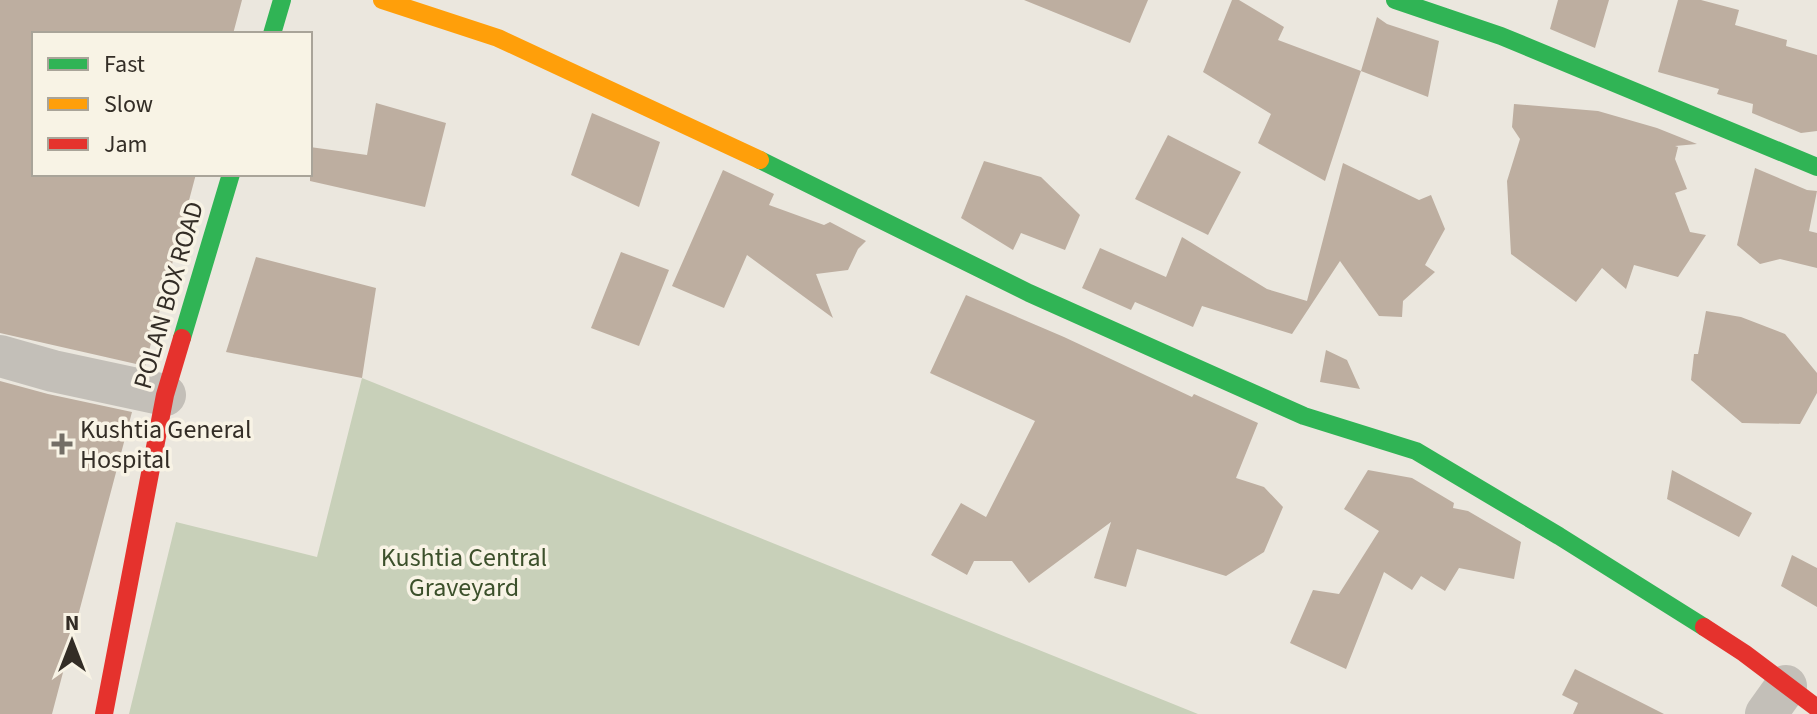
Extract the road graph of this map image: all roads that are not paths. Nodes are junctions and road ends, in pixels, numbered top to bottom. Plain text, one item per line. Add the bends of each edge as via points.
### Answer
1 (282, 0) edge
2 (382, 0) edge
3 (1395, 0) edge
4 (273, 32) edge
5 (1817, 167) edge
6 (230, 176) edge
7 (0, 356) edge
8 (165, 395) junction
9 (1789, 703) edge
10 (104, 714) edge

1 - 4 street
2 - 9 street via 498,38 797,177 1029,293 1304,416 1416,451 1721,638
3 - 5 street via 1501,36
6 - 8 street, POLAN BOX ROAD
7 - 8 street
8 - 10 street, POLAN BOX ROAD

